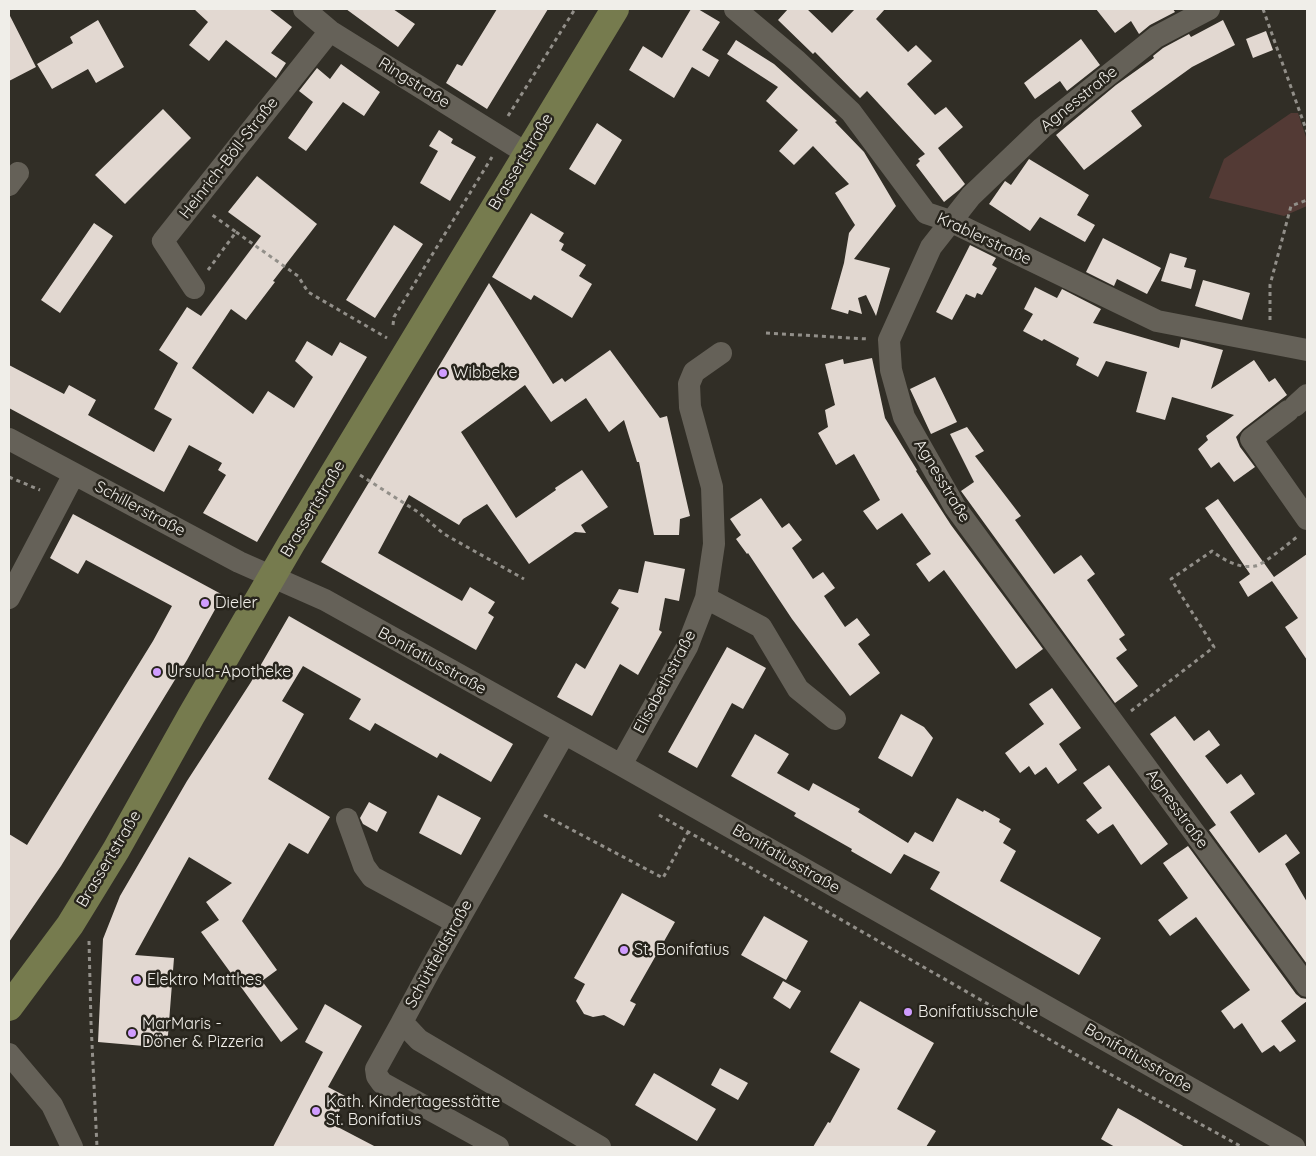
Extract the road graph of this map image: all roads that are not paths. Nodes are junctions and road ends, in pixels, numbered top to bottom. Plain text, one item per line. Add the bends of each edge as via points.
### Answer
1 (304, 9) edge
2 (615, 9) edge
3 (735, 9) edge
4 (1209, 9) edge
5 (330, 30) junction
6 (526, 154) junction
7 (950, 221) junction
8 (194, 288) road end
9 (1307, 350) edge
10 (721, 352) dead end
11 (1297, 404) edge
12 (9, 439) edge
13 (74, 474) junction
14 (1304, 527) edge
15 (273, 577) junction
16 (9, 598) edge
17 (706, 598) junction
18 (835, 719) dead end
19 (564, 734) junction
20 (620, 765) junction
21 (347, 818) dead end
22 (456, 923) junction
23 (1307, 986) edge
24 (9, 1007) edge
25 (402, 1022) junction
26 (9, 1054) edge
27 (575, 1141) edge
28 (72, 1147) edge
29 (498, 1147) edge
30 (600, 1147) edge
31 (1294, 1147) edge

1 - 5 street, Ringstraße
2 - 6 main road, Brassertstraße
3 - 7 street, Krablerstraße via 851,112 926,213
4 - 7 street, Agnesstraße via 1156,37 1042,128 971,196
5 - 6 street, Ringstraße
5 - 8 street, Heinrich-Böll-Straße via 163,241
6 - 15 main road, Brassertstraße
7 - 9 street, Krablerstraße via 1157,321
7 - 23 street, Agnesstraße via 931,247 889,340 891,370 904,417 955,507
10 - 17 street, Elisabethstraße via 694,372 689,384 690,407 712,487 714,544
11 - 14 street via 1251,439
12 - 13 street, Schillerstraße
13 - 15 street, Schillerstraße
13 - 16 street
15 - 19 street, Bonifatiusstraße via 325,600
15 - 24 main road, Brassertstraße via 70,925
17 - 18 street via 762,627 798,689
17 - 20 street, Elisabethstraße via 687,647
19 - 20 street, Bonifatiusstraße
19 - 22 street, Schüttfeldstraße
20 - 31 street, Bonifatiusstraße
21 - 22 street via 364,866 372,877
22 - 25 street, Schüttfeldstraße
25 - 27 street, Schüttfeldstraße via 419,1040
25 - 29 street via 376,1069 382,1083
26 - 28 street via 52,1105
27 - 30 street, Schüttfeldstraße

